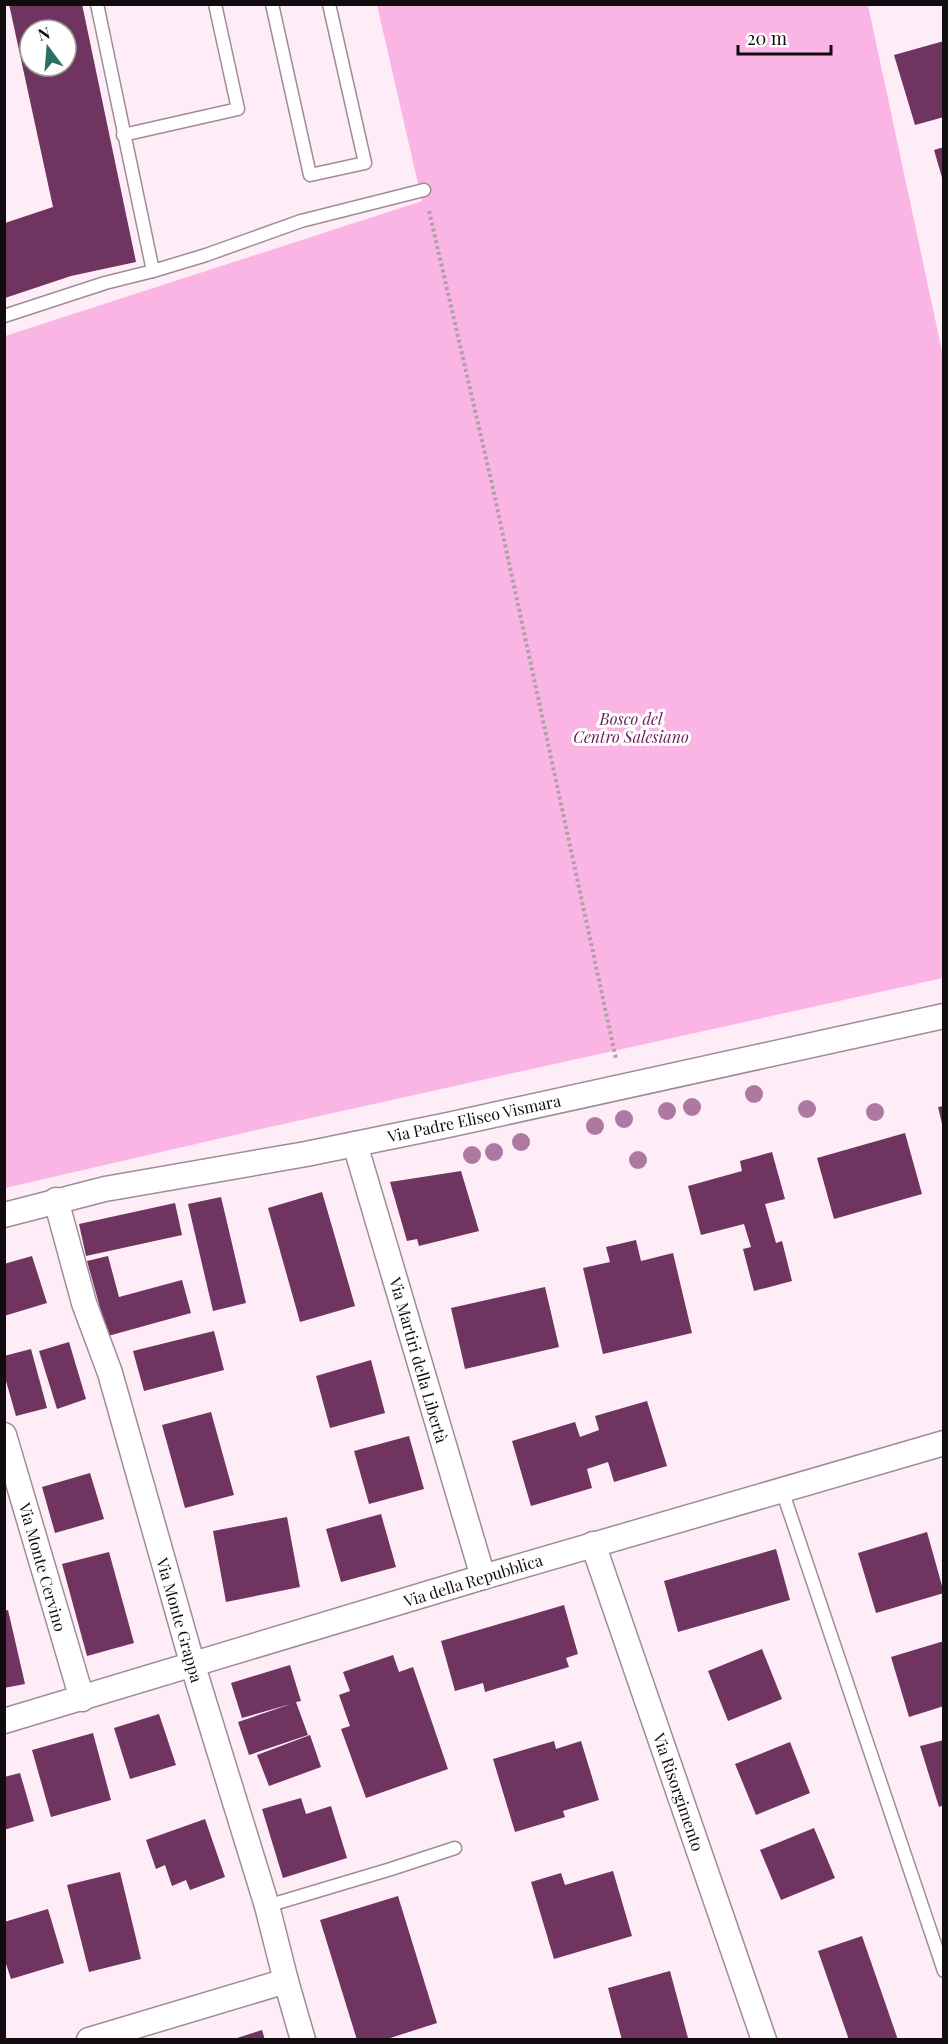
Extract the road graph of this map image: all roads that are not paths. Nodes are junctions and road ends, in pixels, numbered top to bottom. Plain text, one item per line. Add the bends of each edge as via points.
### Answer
1 (97, 4) edge
2 (215, 4) edge
3 (272, 4) edge
4 (329, 4) edge
5 (123, 135) junction
6 (424, 190) road end
7 (153, 271) junction
8 (4, 316) edge
9 (944, 1016) edge
10 (355, 1144) junction
11 (56, 1200) junction
12 (4, 1215) edge
13 (4, 1435) edge
14 (944, 1443) edge
15 (782, 1490) junction
16 (593, 1545) junction
17 (483, 1577) junction
18 (194, 1666) junction
19 (82, 1698) junction
20 (4, 1721) edge
21 (455, 1848) dead end
22 (267, 1906) junction
23 (944, 1971) edge
24 (286, 1982) junction
25 (89, 2040) edge
26 (303, 2040) edge
27 (764, 2040) edge

1 - 5 lane
2 - 5 lane via 238,109
3 - 4 lane via 310,175 365,163
5 - 7 lane
6 - 7 lane via 301,221
7 - 8 lane
9 - 10 street, Via Padre Eliseo Vismara
10 - 11 street, Via Padre Eliseo Vismara
10 - 17 street, Via Martiri della Libertà
11 - 12 street, Via Padre Eliseo Vismara
11 - 18 street, Via Monte Grappa
13 - 19 street, Via Monte Cervino
14 - 15 street, Via della Repubblica
15 - 16 street, Via della Repubblica
15 - 23 lane
16 - 17 street, Via della Repubblica
16 - 27 street, Via Risorgimento
17 - 18 street, Via della Repubblica
18 - 19 street, Via della Repubblica
18 - 22 street, Via Monte Grappa
19 - 20 street, Via della Repubblica
21 - 22 lane
22 - 24 street, Via Monte Grappa
24 - 25 street
24 - 26 street, Via Monte Grappa

